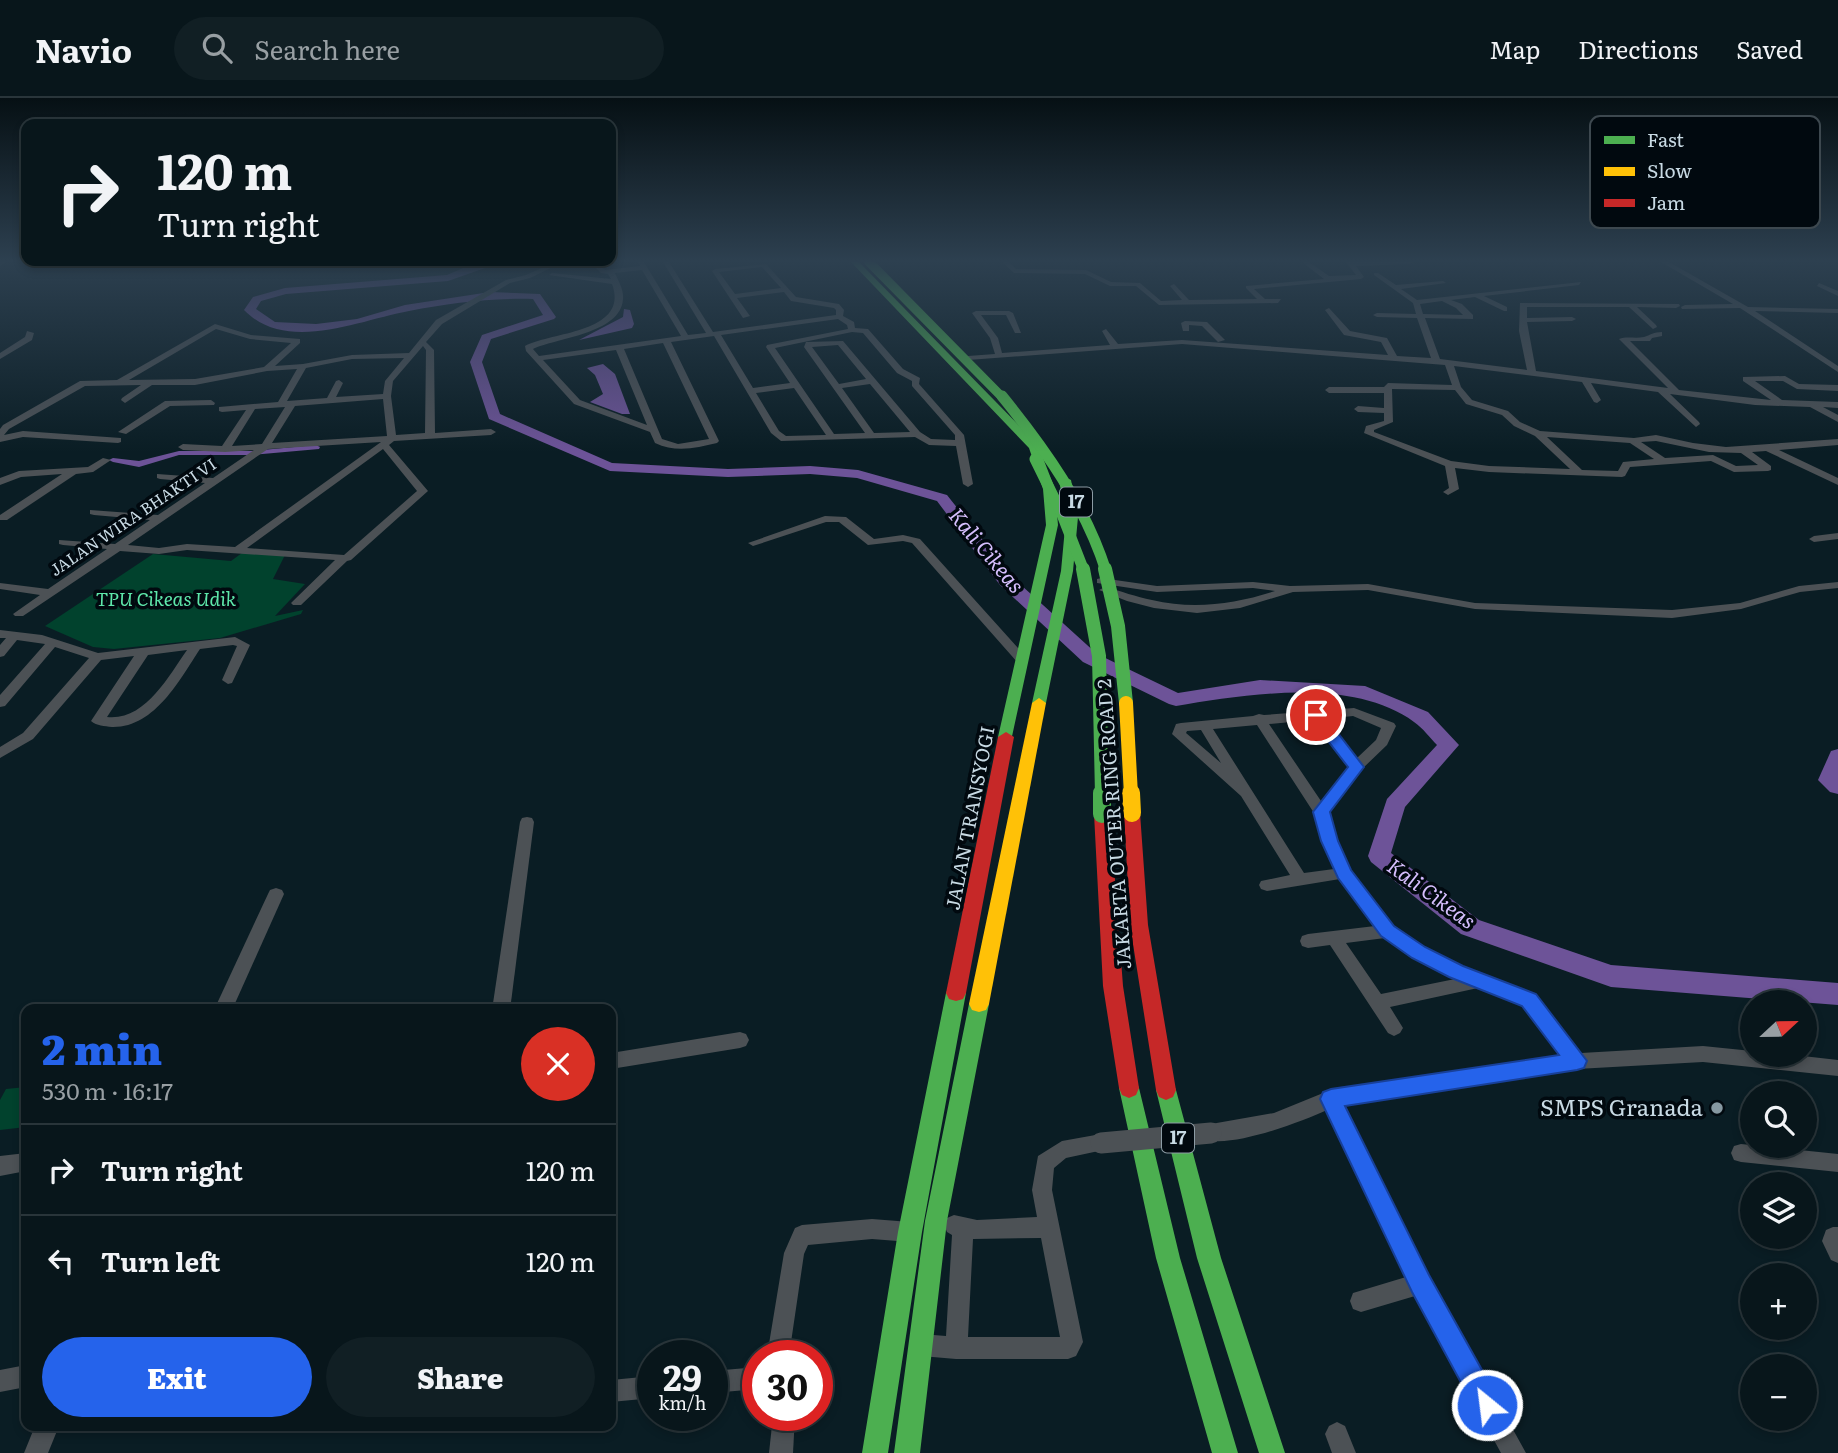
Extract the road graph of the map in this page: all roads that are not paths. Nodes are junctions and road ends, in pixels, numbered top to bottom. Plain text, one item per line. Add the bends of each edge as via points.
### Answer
1 (436, 325) edge
2 (596, 325) edge
3 (678, 325) edge
4 (708, 325) edge
5 (778, 325) edge
6 (851, 325) edge
7 (917, 325) edge
8 (926, 325) edge
9 (927, 325) edge
10 (934, 325) edge
11 (985, 325) edge
12 (1015, 325) edge
13 (1185, 325) edge
14 (1205, 325) edge
15 (1216, 325) edge
16 (1340, 325) edge
17 (1425, 325) edge
18 (1524, 325) edge
19 (1643, 325) edge
20 (1651, 325) edge
21 (1770, 325) edge
22 (1654, 328) junction
23 (1186, 329) dead end
24 (852, 330) junction
25 (1018, 331) dead end
26 (1107, 331) dead end
27 (30, 333) dead end
28 (714, 334) junction
29 (686, 338) junction
30 (666, 341) junction
31 (1222, 342) junction
32 (426, 344) dead end
33 (619, 347) junction
34 (1116, 347) junction
35 (412, 355) junction
36 (999, 355) junction
37 (0, 357) edge
38 (540, 358) junction
39 (968, 358) junction
40 (1394, 358) junction
41 (1436, 361) junction
42 (1449, 363) junction
43 (303, 366) junction
44 (267, 369) junction
45 (1838, 370) edge
46 (1532, 373) junction
47 (1584, 379) junction
48 (871, 381) junction
49 (195, 382) junction
50 (118, 383) junction
51 (149, 383) junction
52 (339, 383) dead end
53 (794, 385) junction
54 (836, 387) junction
55 (1457, 388) junction
56 (1838, 388) edge
57 (1660, 389) junction
58 (1329, 390) dead end
59 (1387, 390) junction
60 (750, 391) junction
61 (1676, 391) junction
62 (387, 396) junction
63 (125, 400) dead end
64 (330, 400) junction
65 (1597, 400) dead end
66 (168, 403) junction
67 (211, 403) dead end
68 (286, 403) junction
69 (1781, 403) junction
70 (1811, 405) junction
71 (1838, 405) edge
72 (253, 406) junction
73 (222, 409) dead end
74 (1358, 409) dead end
75 (1388, 411) junction
76 (1838, 419) edge
77 (1696, 424) dead end
78 (653, 430) junction
79 (491, 432) dead end
80 (917, 434) junction
81 (1538, 434) junction
82 (430, 436) junction
83 (831, 436) junction
84 (872, 436) junction
85 (0, 437) edge
86 (388, 441) junction
87 (1634, 441) junction
88 (1838, 442) edge
89 (961, 443) junction
90 (183, 447) dead end
91 (1764, 447) junction
92 (1741, 448) junction
93 (225, 449) junction
94 (260, 450) junction
95 (106, 460) dead end
96 (1661, 460) junction
97 (1449, 464) junction
98 (74, 471) junction
99 (1580, 473) junction
100 (160, 476) dead end
101 (213, 481) junction
102 (0, 482) edge
103 (1838, 482) edge
104 (968, 484) dead end
105 (1448, 492) dead end
106 (94, 512) dead end
107 (3, 517) dead end
108 (159, 518) junction
109 (1838, 536) edge
110 (1814, 539) dead end
111 (63, 542) dead end
112 (753, 543) dead end
113 (115, 548) junction
114 (239, 549) junction
115 (343, 559) junction
116 (1066, 580) junction
117 (1838, 585) edge
118 (0, 586) edge
119 (1157, 589) junction
120 (1290, 589) junction
121 (51, 593) junction
122 (297, 603) dead end
123 (1156, 606) junction
124 (19, 614) dead end
125 (0, 634) edge
126 (14, 636) junction
127 (52, 643) junction
128 (196, 646) junction
129 (0, 653) edge
130 (142, 654) junction
131 (97, 657) junction
132 (1022, 660) junction
133 (228, 680) dead end
134 (0, 703) edge
135 (1316, 715) junction
136 (1259, 718) junction
137 (1204, 724) junction
138 (0, 753) edge
139 (1356, 767) junction
140 (1246, 792) junction
141 (1321, 812) junction
142 (527, 822) dead end
143 (1344, 873) junction
144 (1300, 879) junction
145 (1267, 885) dead end
146 (276, 894) dead end
147 (1388, 931) junction
148 (1334, 938) junction
149 (1308, 941) dead end
150 (1478, 981) junction
151 (1377, 1002) junction
152 (226, 1004) edge
153 (502, 1004) edge
154 (1394, 1028) dead end
155 (740, 1040) dead end
156 (616, 1060) edge
157 (1577, 1061) junction
158 (1838, 1068) edge
159 (1331, 1099) junction
160 (1790, 1158) edge
161 (21, 1163) edge
162 (1838, 1163) edge
163 (0, 1166) edge
164 (936, 1220) junction
165 (1050, 1227) junction
166 (963, 1228) junction
167 (910, 1232) junction
168 (1838, 1237) edge
169 (1838, 1253) edge
170 (1420, 1284) junction
171 (1361, 1301) dead end
172 (780, 1340) edge
173 (921, 1345) junction
174 (956, 1348) junction
175 (21, 1377) edge
176 (0, 1381) edge
177 (637, 1389) edge
178 (616, 1391) edge
179 (45, 1431) edge
180 (783, 1431) edge
181 (36, 1453) edge
182 (781, 1453) edge
183 (875, 1453) edge
184 (907, 1453) edge
185 (1225, 1453) edge
186 (1272, 1453) edge
187 (1514, 1453) edge

1 - 35 street
2 - 38 street via 529,346
3 - 29 street
4 - 28 street
5 - 28 street
6 - 24 street
7 - 185 highway, JAKARTA OUTER RING ROAD 2 / 17, bridge via 992,401 1023,440 1049,485 1082,565 1098,646 1107,922 1123,1046 1148,1175 1203,1387
8 - 132 highway, JALAN TRANSYOGI via 1041,459 1052,525
9 - 39 highway, JALAN TRANSYOGI
10 - 186 highway, JAKARTA OUTER RING ROAD 2 / 17, bridge via 1008,398 1040,438 1068,484 1115,604 1122,648 1139,924 1164,1077 1186,1172
11 - 36 street
12 - 25 street
13 - 23 street
14 - 31 street
15 - 31 street
16 - 40 street via 1346,333 1384,340
17 - 41 street
18 - 46 street
19 - 22 street
20 - 22 street
21 - 45 street
22 - 61 street via 1646,339 1623,339
24 - 53 street via 771,346
24 - 89 street via 864,331 906,374 904,381 915,384
26 - 34 street
27 - 37 street
28 - 29 street
28 - 60 street
29 - 30 street
30 - 33 street
30 - 78 street via 714,441 669,447 657,442
31 - 34 street
31 - 40 street
32 - 82 street via 430,350
33 - 38 street
33 - 78 street
34 - 36 street
35 - 43 street via 352,357
35 - 62 street via 391,378
36 - 39 street
38 - 78 street via 577,402
39 - 116 highway, JALAN TRANSYOGI via 1033,425 1063,471 1072,517
40 - 41 street
41 - 42 street
42 - 46 street
42 - 55 street
43 - 44 street
43 - 68 street
44 - 49 street
44 - 50 street via 297,341 250,337 215,326
46 - 47 street
47 - 57 street
47 - 65 street
48 - 54 street
48 - 54 street via 840,343 809,344
48 - 80 street
49 - 51 street
49 - 66 street
50 - 51 street
50 - 85 street via 83,383 6,427
51 - 63 street
52 - 64 street
53 - 60 street
53 - 83 street
54 - 84 street
55 - 59 street via 1391,385
55 - 81 street via 1469,402 1505,412
56 - 69 street via 1797,386 1781,378 1745,379
57 - 61 street
57 - 77 street
58 - 59 street
59 - 75 street
60 - 83 street via 780,436 794,440
61 - 69 street
62 - 64 street
62 - 86 street
64 - 68 street
66 - 67 street
66 - 85 street via 120,436
68 - 72 street
68 - 94 street
69 - 70 street
70 - 71 street
70 - 76 street
72 - 73 street
72 - 93 street
74 - 75 street
75 - 97 street via 1389,422 1369,428 1369,433
79 - 82 street
80 - 84 street
80 - 89 street via 929,442
81 - 87 street
81 - 99 street
82 - 86 street
83 - 84 street
86 - 94 street
86 - 114 street
86 - 115 street via 422,492
87 - 92 street via 1669,439 1693,446
87 - 96 street
88 - 91 street
89 - 104 street
90 - 93 street
91 - 92 street
91 - 103 street
92 - 96 street via 1768,468 1734,469 1713,458
93 - 94 street
94 - 101 street, JALAN WIRA BHAKTI VI
95 - 98 street via 90,470
96 - 99 street via 1626,464 1622,474
97 - 99 street
97 - 105 street via 1454,489
98 - 102 street via 19,474
98 - 107 street
100 - 101 street
101 - 108 street, JALAN WIRA BHAKTI VI
106 - 108 street
108 - 113 street, JALAN WIRA BHAKTI VI
109 - 110 street
111 - 113 street
112 - 132 street via 825,519 842,519 872,542 916,541
113 - 114 street
113 - 121 street, JALAN WIRA BHAKTI VI
114 - 115 street
115 - 122 street
116 - 119 street
116 - 123 street
116 - 164 highway, JALAN TRANSYOGI via 1004,865
117 - 120 street via 1799,589 1741,606 1672,614 1475,606 1368,587
118 - 121 street
119 - 120 street via 1253,585
119 - 123 street via 1148,596
120 - 123 street via 1217,610
121 - 124 street, JALAN WIRA BHAKTI VI
125 - 126 street
126 - 127 street
126 - 129 street
127 - 131 street
127 - 134 street
128 - 130 street
128 - 130 street via 151,709 130,718 98,721
128 - 133 street via 235,641 244,645
130 - 131 street
131 - 138 street via 28,736
132 - 167 highway, JALAN TRANSYOGI
135 - 136 street
135 - 139 street
135 - 139 street via 1354,712 1389,726 1382,742
136 - 137 street
136 - 141 street
137 - 140 street
137 - 140 street via 1181,727 1179,734
139 - 141 street
140 - 144 street
141 - 143 street
142 - 153 street
143 - 144 street
143 - 147 street
144 - 145 street
146 - 152 street
147 - 148 street
147 - 150 street via 1419,953
148 - 149 street
148 - 151 street
150 - 151 street
150 - 157 street via 1529,1000
151 - 154 street
155 - 156 street
157 - 158 street via 1703,1054
157 - 159 street
159 - 165 street, bridge via 1254,1128 1062,1150 1045,1163 1042,1190
159 - 170 street
160 - 162 street
161 - 163 street
164 - 166 street
164 - 173 highway, JALAN TRANSYOGI
165 - 166 street
165 - 174 street via 1072,1342 1068,1348
166 - 174 street
167 - 172 street via 872,1229 802,1235 794,1253
167 - 183 highway, JALAN TRANSYOGI
168 - 169 street via 1832,1241
170 - 171 street
170 - 187 street
173 - 174 street
173 - 184 highway, JALAN TRANSYOGI
175 - 176 street
177 - 178 street
179 - 181 street
180 - 182 street

